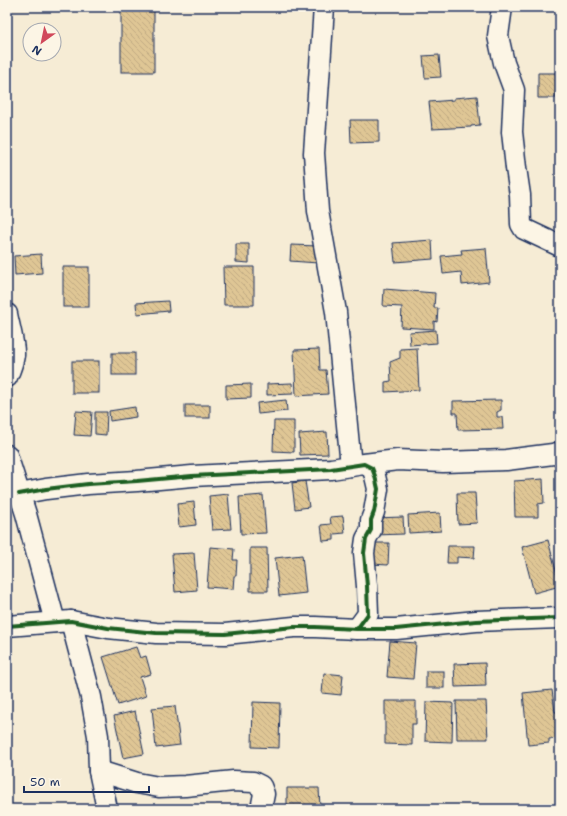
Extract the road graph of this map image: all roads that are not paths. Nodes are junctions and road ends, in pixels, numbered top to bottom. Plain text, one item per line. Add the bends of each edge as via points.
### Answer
1 (324, 7) edge
2 (502, 7) edge
3 (560, 246) edge
4 (7, 314) edge
5 (7, 377) edge
6 (560, 452) edge
7 (7, 454) edge
8 (358, 465) junction
9 (19, 494) junction
10 (560, 618) edge
11 (63, 621) junction
12 (7, 626) edge
13 (357, 629) junction
14 (99, 771) junction
15 (107, 809) edge
16 (261, 809) edge

1 - 8 street via 314,152 318,211 336,312
2 - 3 street via 498,36 514,90 512,132 521,224 524,230
4 - 5 street via 14,354
6 - 8 street via 506,460 398,460
7 - 9 street
8 - 9 street via 331,469 88,484
8 - 13 street via 372,468 378,489 364,553 368,614
9 - 11 street
10 - 13 street via 476,621 396,629
11 - 12 street
11 - 13 street via 156,633 225,634 294,627
11 - 14 street via 91,697 98,736
14 - 15 street
14 - 16 street via 159,787 234,781 253,782 261,786 264,794

